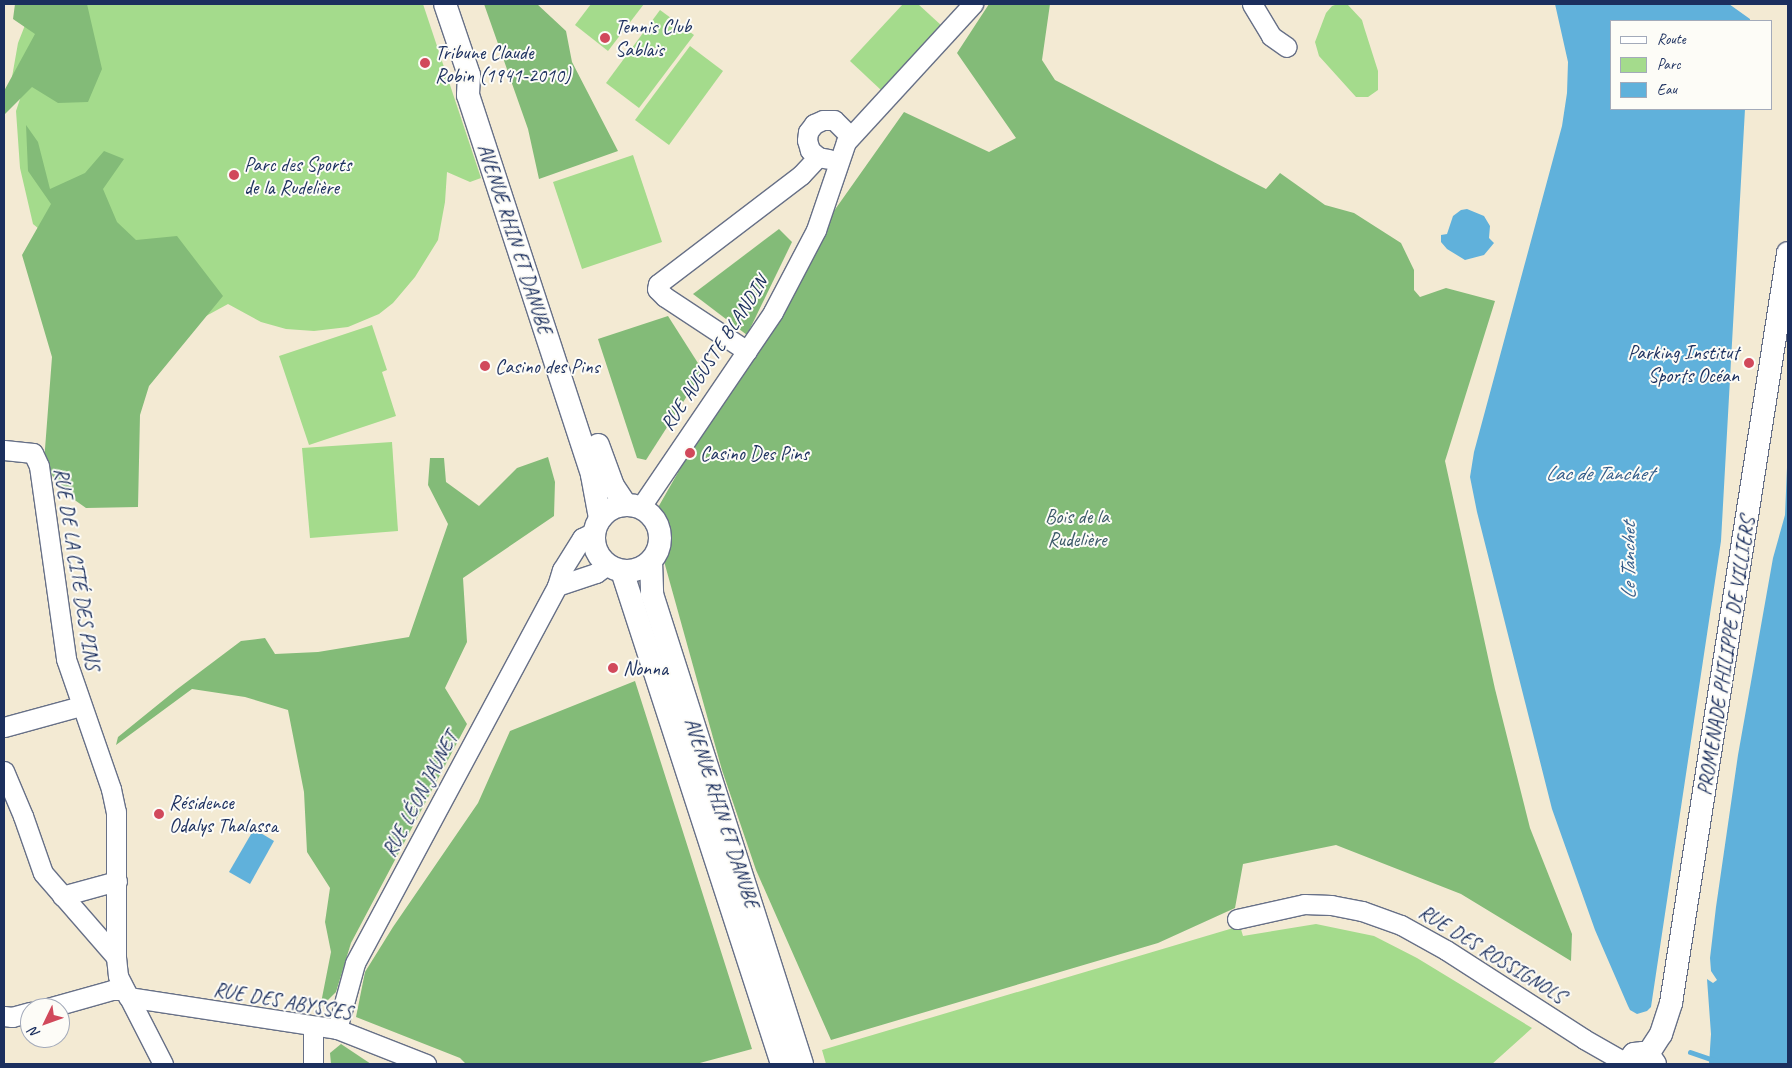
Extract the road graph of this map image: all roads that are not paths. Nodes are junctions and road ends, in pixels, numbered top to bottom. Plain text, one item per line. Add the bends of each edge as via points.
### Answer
1 (445, 4) edge
2 (974, 4) edge
3 (1252, 4) edge
4 (1287, 47) dead end
5 (469, 75) junction
6 (850, 136) junction
7 (841, 156) junction
8 (818, 157) junction
9 (1788, 253) edge
10 (748, 351) junction
11 (4, 450) edge
12 (633, 507) junction
13 (597, 525) junction
14 (651, 561) junction
15 (615, 568) junction
16 (556, 586) junction
17 (81, 706) junction
18 (4, 727) edge
19 (4, 771) edge
20 (118, 880) junction
21 (62, 896) junction
22 (1237, 919) dead end
23 (116, 957) junction
24 (126, 994) junction
25 (70, 1002) edge
26 (20, 1014) edge
27 (4, 1016) edge
28 (313, 1027) junction
29 (337, 1029) junction
30 (1651, 1059) edge
31 (787, 1061) edge
32 (1626, 1063) edge
33 (163, 1064) edge
34 (313, 1064) edge
35 (426, 1064) edge

1 - 5 street, AVENUE RHIN ET DANUBE
2 - 6 street, RUE AUGUSTE BLANDIN
3 - 4 street via 1271,36
5 - 12 street, AVENUE RHIN ET DANUBE via 481,89 606,470 613,486
5 - 13 street, AVENUE RHIN ET DANUBE via 468,95 592,475
6 - 7 street, RUE AUGUSTE BLANDIN
6 - 8 street via 834,120 814,124 807,140 810,150
7 - 8 street
7 - 10 street, RUE AUGUSTE BLANDIN via 816,230
8 - 10 street via 801,174 658,284 657,289 665,297
9 - 30 street, PROMENADE PHILIPPE DE VILLIERS via 1671,1003
10 - 12 street, RUE AUGUSTE BLANDIN via 652,488
11 - 17 street, RUE DE LA CITÉ DES PINS via 33,453 39,466 66,659
12 - 13 street via 608,511
12 - 14 street via 652,518 658,529 659,546
13 - 15 street via 597,553
13 - 16 street, RUE LÉON JAUNET via 582,538
14 - 15 street via 633,571
14 - 31 street, AVENUE RHIN ET DANUBE via 652,594
15 - 16 street
15 - 31 street, AVENUE RHIN ET DANUBE
16 - 29 street, RUE LÉON JAUNET via 355,963
17 - 18 street
17 - 20 street, RUE DE LA CITÉ DES PINS via 116,812
19 - 21 street via 39,864
20 - 21 street
20 - 23 street, RUE DE LA CITÉ DES PINS
21 - 23 street
22 - 32 street, RUE DES ROSSIGNOLS via 1304,904 1362,911 1401,924
23 - 24 street, RUE DE LA CITÉ DES PINS via 118,976
24 - 25 street, RUE DES ABYSSES via 112,990
24 - 28 street, RUE DES ABYSSES
24 - 33 street, RUE DE LA CITÉ DES PINS
26 - 27 street
28 - 29 street, RUE DES ABYSSES
28 - 34 street
29 - 35 street, RUE DES ABYSSES
30 - 32 street via 1634,1054

